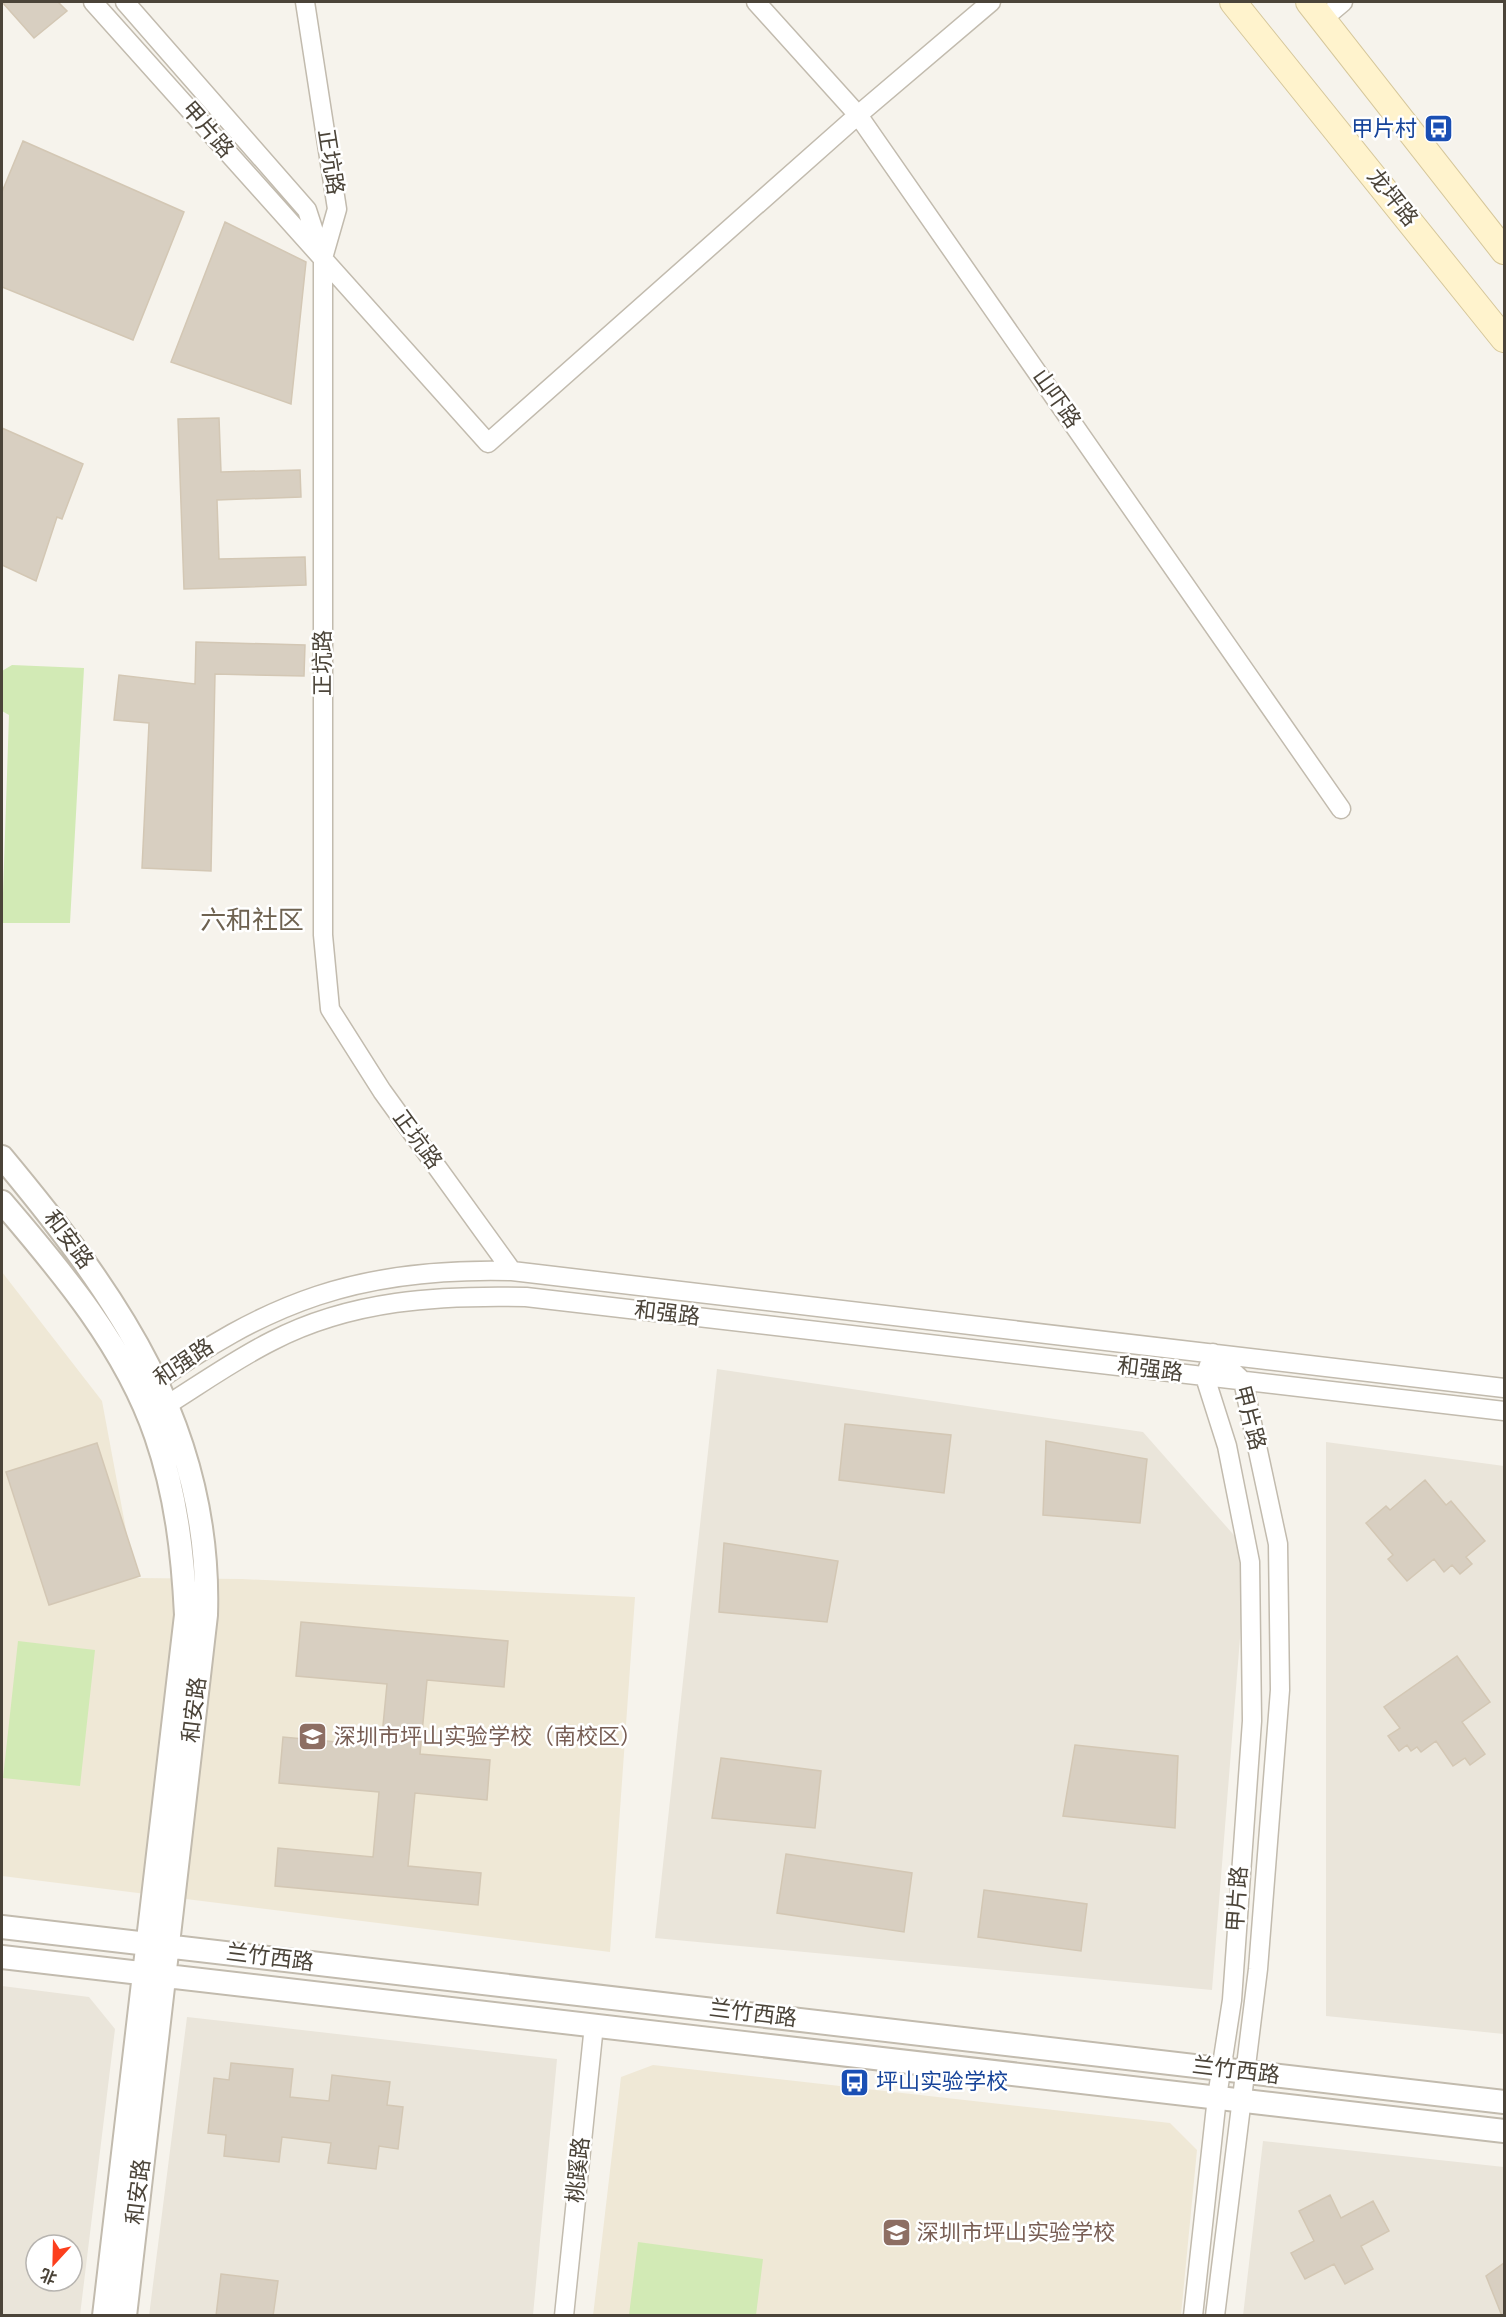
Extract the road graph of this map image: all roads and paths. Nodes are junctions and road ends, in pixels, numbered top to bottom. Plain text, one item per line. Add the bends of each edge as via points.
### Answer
1 (93, 2) edge
2 (125, 2) edge
3 (305, 2) edge
4 (756, 2) edge
5 (991, 2) edge
6 (1233, 2) edge
7 (1343, 2) edge
8 (1317, 10) edge
9 (858, 115) junction
10 (1504, 251) edge
11 (323, 258) junction
12 (1504, 339) edge
13 (1341, 809) dead end
14 (2, 1157) edge
15 (2, 1202) edge
16 (512, 1271) junction
17 (123, 1318) junction
18 (102, 1331) junction
19 (1213, 1353) junction
20 (1205, 1377) junction
21 (157, 1381) junction
22 (1243, 1381) junction
23 (1504, 1388) edge
24 (139, 1394) junction
25 (167, 1405) junction
26 (1504, 1412) edge
27 (2, 1927) edge
28 (158, 1945) junction
29 (2, 1957) edge
30 (154, 1974) junction
31 (594, 2025) junction
32 (1222, 2069) junction
33 (1246, 2072) junction
34 (1217, 2097) junction
35 (1244, 2100) junction
36 (1504, 2102) edge
37 (1504, 2130) edge
38 (104, 2316) edge
39 (125, 2316) edge
40 (564, 2316) edge
41 (1193, 2316) edge
42 (1215, 2316) edge

1 - 11 street, 甲片路
2 - 11 street, 甲片路 via 307,210
3 - 11 street, 正坑路 via 337,209
4 - 9 street, 山吓路
5 - 9 street
6 - 12 main road, 龙坪路
7 - 8 street
8 - 10 main road
9 - 11 street, 甲片路 via 488,444
9 - 13 street, 山吓路
11 - 16 street, 正坑路 via 323,935 330,1009 382,1091
14 - 17 street, 和安路 via 54,1220
15 - 18 street, 和安路
16 - 19 street, 和强路
16 - 21 street, 和强路 via 418,1273 315,1296 233,1332
17 - 18 street
17 - 21 street, 和安路
18 - 24 street, 和安路
19 - 20 street, 甲片路
19 - 22 street, 甲片路
19 - 23 street, 和强路
20 - 22 street, 和强路
20 - 25 street, 和强路 via 526,1297 460,1296 352,1310 309,1324 255,1350
20 - 32 street, 甲片路 via 1227,1446 1251,1585 1252,1721 1232,2000
21 - 24 street, 和强路
21 - 25 street, 和安路
22 - 26 street, 和强路
22 - 33 street, 甲片路 via 1278,1544 1280,1690
24 - 25 street, 和强路
24 - 28 street, 和安路 via 170,1483 183,1559 186,1615
25 - 28 street, 和安路 via 201,1528 207,1587
27 - 28 street, 兰竹西路
28 - 30 street, 和安路
28 - 32 street, 兰竹西路
29 - 30 street, 兰竹西路
30 - 31 street, 兰竹西路
30 - 38 street, 和安路
30 - 39 street, 和安路
31 - 34 street, 兰竹西路
31 - 40 street, 桃蹊路
32 - 33 street, 兰竹西路
32 - 34 street, 甲片路
33 - 35 street, 甲片路
33 - 36 street, 兰竹西路
34 - 35 street, 兰竹西路
34 - 41 street, 甲片路
35 - 37 street, 兰竹西路
35 - 42 street, 甲片路

